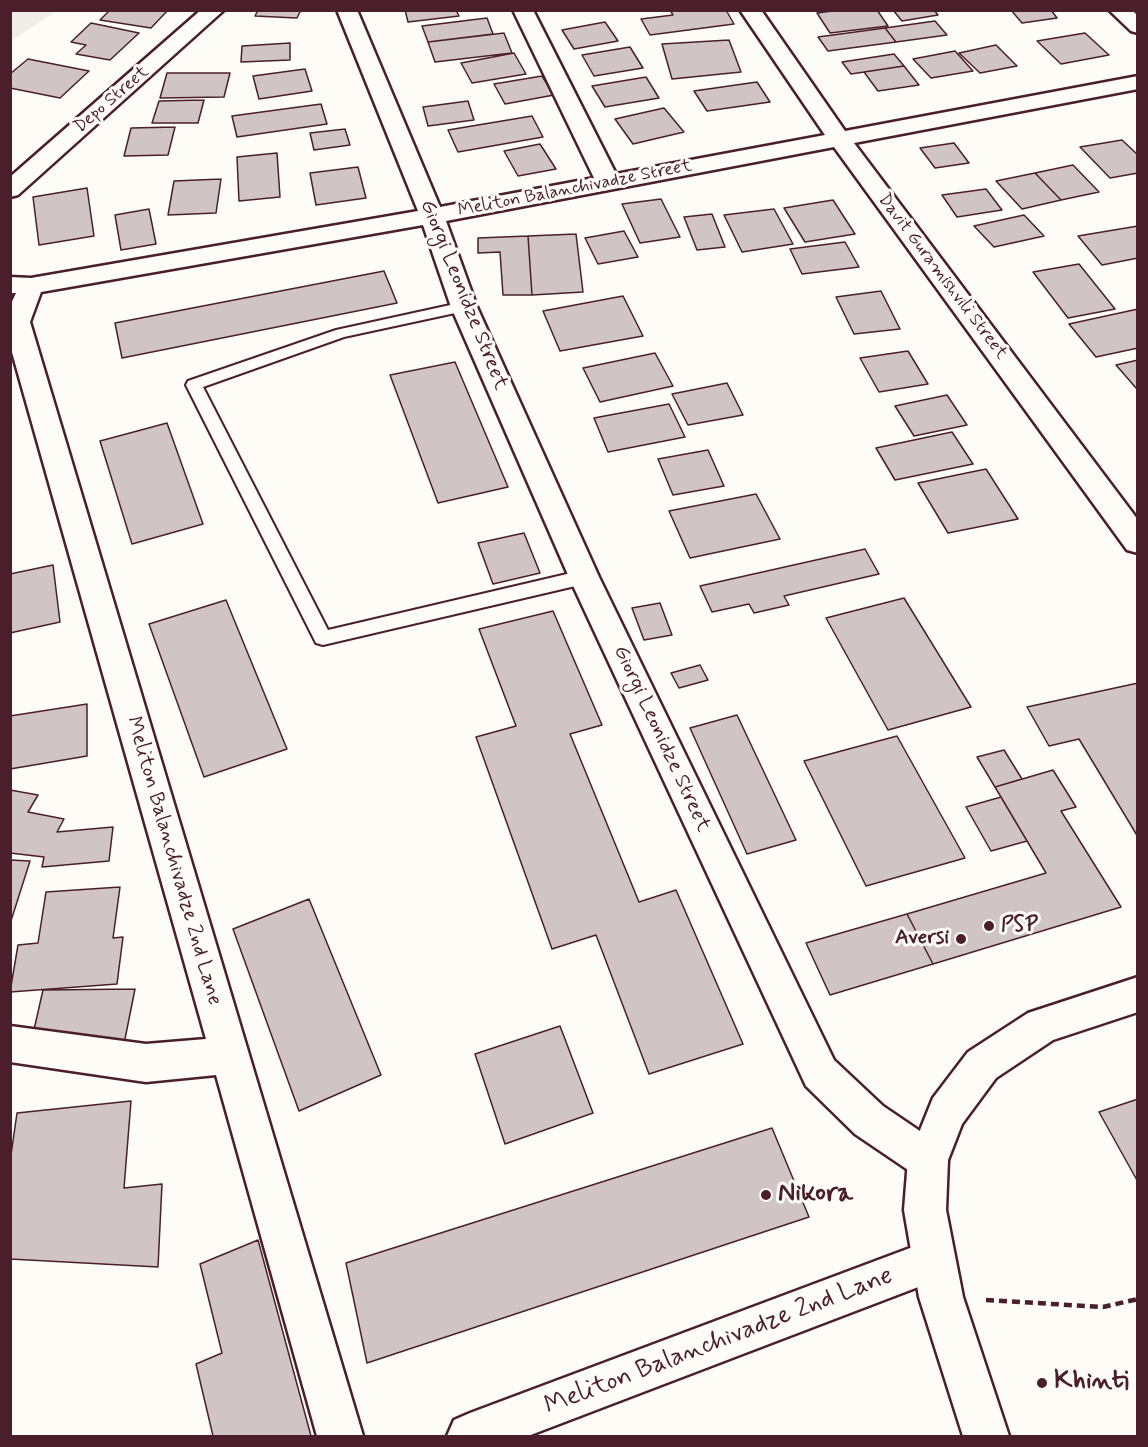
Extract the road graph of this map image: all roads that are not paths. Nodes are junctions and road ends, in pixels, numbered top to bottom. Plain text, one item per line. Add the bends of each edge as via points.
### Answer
1 (214, 10) edge
2 (346, 10) edge
3 (523, 10) edge
4 (750, 10) edge
5 (1119, 10) edge
6 (1137, 27) edge
7 (1137, 82) edge
8 (839, 138) junction
9 (608, 182) junction
10 (10, 190) edge
11 (432, 216) junction
12 (21, 285) edge
13 (464, 307) junction
14 (1137, 542) edge
15 (584, 577) junction
16 (1137, 994) edge
17 (10, 1044) edge
18 (229, 1055) junction
19 (928, 1160) junction
20 (937, 1278) junction
21 (340, 1437) edge
22 (470, 1437) edge
23 (986, 1437) edge

1 - 10 street, Depo Street
2 - 11 street, Giorgi Leonidze Street
3 - 9 street
4 - 8 street, Davit Guramishvili Street
5 - 6 street
7 - 8 street, Meliton Balanchivadze Street
8 - 9 street, Meliton Balanchivadze Street
8 - 14 street, Davit Guramishvili Street
9 - 11 street, Meliton Balanchivadze Street
11 - 12 street, Meliton Balanchivadze Street
11 - 13 street, Giorgi Leonidze Street
12 - 18 street, Meliton Balanchivadze 2nd Lane via 17,322
13 - 15 street, Giorgi Leonidze Street
13 - 15 lane via 341,333 194,385 323,638
15 - 19 street, Giorgi Leonidze Street via 820,1073 869,1120
16 - 19 street via 1042,1026 982,1065 947,1112
17 - 18 street via 146,1064
18 - 21 street, Meliton Balanchivadze 2nd Lane
19 - 20 street via 925,1210
20 - 22 street, Meliton Balanchivadze 2nd Lane
20 - 23 street

